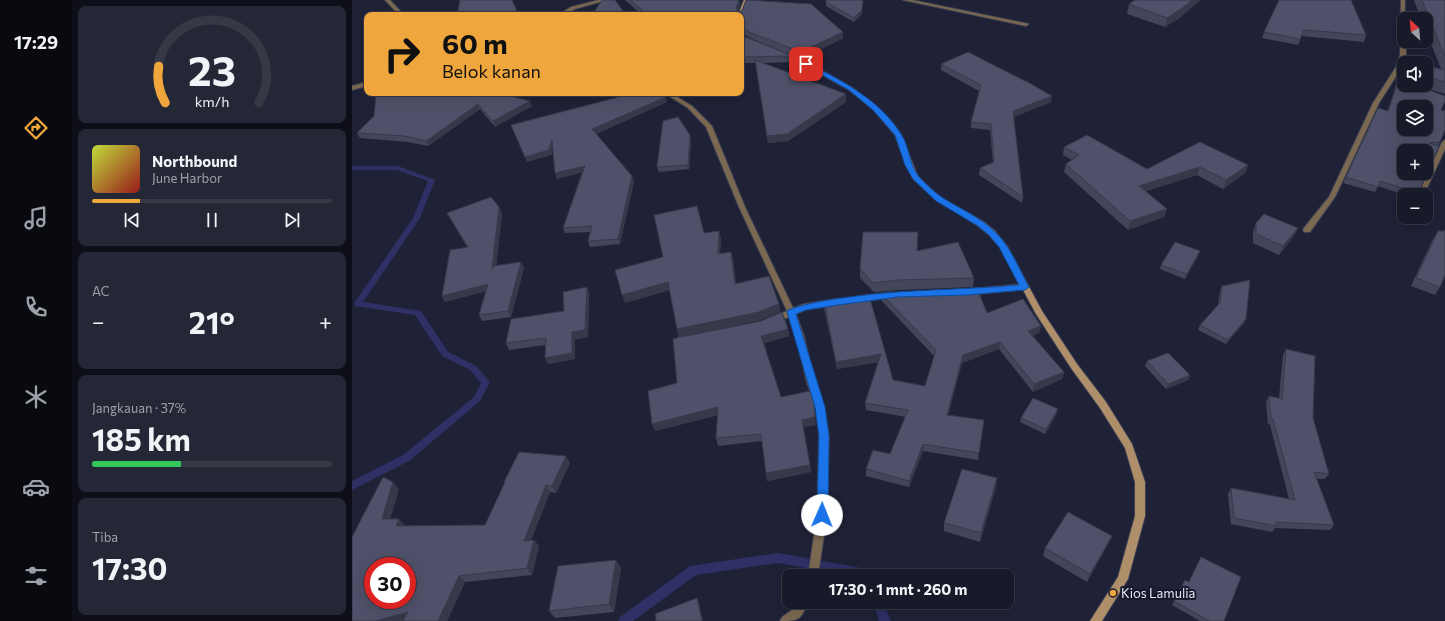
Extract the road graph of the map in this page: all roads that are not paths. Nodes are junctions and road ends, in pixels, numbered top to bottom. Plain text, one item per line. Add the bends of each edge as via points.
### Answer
1 (387, 0) edge
2 (605, 0) edge
3 (746, 0) edge
4 (905, 0) edge
5 (1403, 0) edge
6 (399, 12) edge
7 (567, 12) edge
8 (741, 12) edge
9 (1026, 24) dead end
10 (774, 50) edge
11 (364, 85) edge
12 (352, 88) edge
13 (673, 96) edge
14 (1445, 142) edge
15 (1424, 188) edge
16 (1307, 230) dead end
17 (1025, 287) junction
18 (959, 293) edge
19 (898, 294) edge
20 (798, 310) junction
21 (762, 324) edge
22 (815, 569) edge
23 (799, 609) edge
24 (786, 621) edge
25 (1096, 621) edge

1 - 6 street
2 - 7 street
3 - 8 street
4 - 9 street
5 - 16 street via 1403,55 1395,80 1376,103 1332,197
10 - 17 street via 851,89 875,108 898,135 915,178 939,199 992,233 1003,246
11 - 12 street
13 - 20 street via 690,106 709,126 742,207
14 - 15 street
17 - 18 street
17 - 25 street via 1129,447 1140,482 1140,516 1123,579
19 - 20 street
20 - 21 street
20 - 22 street via 824,436 822,515
23 - 24 street

